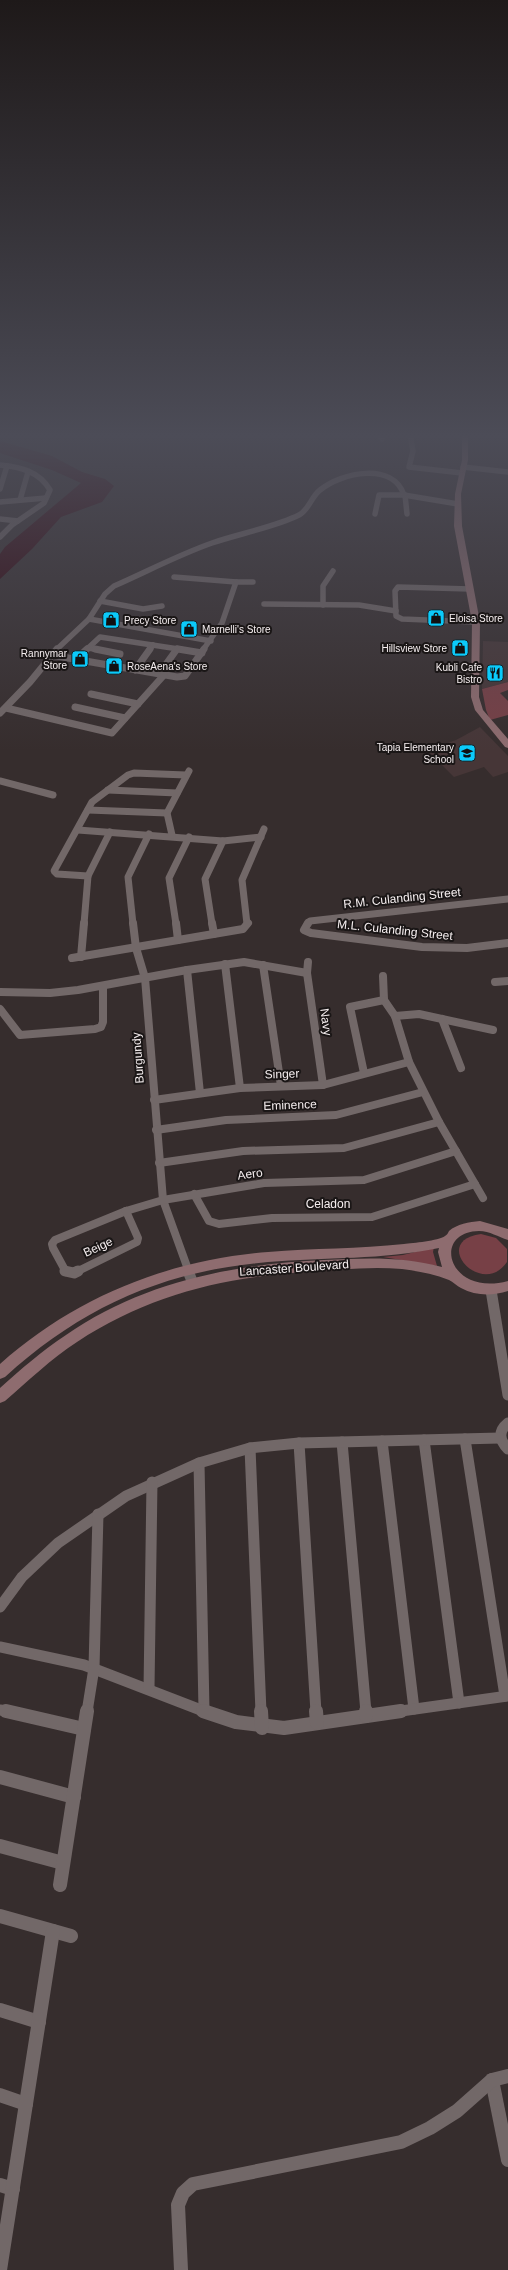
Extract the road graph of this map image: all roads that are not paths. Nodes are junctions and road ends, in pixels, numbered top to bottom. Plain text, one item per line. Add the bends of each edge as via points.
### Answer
1 (222, 540) edge
2 (461, 540) edge
3 (333, 571) dead end
4 (174, 577) dead end
5 (236, 582) junction
6 (253, 582) dead end
7 (470, 589) junction
8 (100, 601) junction
9 (264, 604) dead end
10 (323, 605) junction
11 (162, 606) dead end
12 (396, 611) junction
13 (89, 619) junction
14 (476, 622) junction
15 (129, 641) junction
16 (211, 641) junction
17 (153, 645) junction
18 (88, 648) junction
19 (177, 649) junction
20 (202, 653) junction
21 (120, 654) junction
22 (52, 655) junction
23 (75, 660) junction
24 (111, 666) junction
25 (135, 670) junction
26 (162, 675) junction
27 (91, 694) dead end
28 (138, 704) junction
29 (75, 707) dead end
30 (6, 708) junction
31 (0, 713) edge
32 (125, 718) junction
33 (508, 745) edge
34 (0, 781) edge
35 (108, 790) junction
36 (177, 793) junction
37 (53, 795) dead end
38 (88, 810) junction
39 (167, 813) junction
40 (264, 829) dead end
41 (78, 830) junction
42 (110, 832) junction
43 (149, 834) junction
44 (172, 835) junction
45 (189, 837) junction
46 (261, 837) junction
47 (223, 841) junction
48 (88, 876) junction
49 (508, 899) edge
50 (304, 930) joint
51 (214, 934) junction
52 (178, 940) junction
53 (508, 943) edge
54 (136, 948) junction
55 (81, 957) junction
56 (72, 958) dead end
57 (308, 962) dead end
58 (225, 964) junction
59 (263, 965) junction
60 (187, 970) junction
61 (307, 973) junction
62 (383, 976) dead end
63 (145, 978) junction
64 (508, 981) edge
65 (495, 982) dead end
66 (103, 986) junction
67 (0, 992) edge
68 (384, 1000) junction
69 (0, 1009) edge
70 (395, 1016) junction
71 (442, 1019) junction
72 (493, 1030) dead end
73 (409, 1062) junction
74 (462, 1068) dead end
75 (364, 1073) junction
76 (323, 1085) junction
77 (281, 1086) junction
78 (240, 1088) junction
79 (423, 1092) junction
80 (200, 1093) junction
81 (154, 1100) junction
82 (439, 1122) junction
83 (156, 1130) junction
84 (456, 1151) junction
85 (159, 1163) junction
86 (475, 1184) junction
87 (194, 1194) junction
88 (483, 1198) dead end
89 (163, 1200) junction
90 (126, 1211) junction
91 (508, 1235) edge
92 (448, 1241) junction
93 (52, 1244) joint
94 (190, 1275) junction
95 (453, 1276) junction
96 (508, 1286) edge
97 (491, 1290) junction
98 (0, 1373) edge
99 (508, 1395) edge
100 (0, 1397) edge
101 (508, 1423) edge
102 (500, 1438) junction
103 (465, 1439) junction
104 (424, 1440) junction
105 (382, 1441) junction
106 (342, 1442) junction
107 (299, 1443) junction
108 (250, 1448) junction
109 (508, 1449) edge
110 (199, 1463) junction
111 (152, 1482) junction
112 (98, 1514) junction
113 (0, 1607) edge
114 (0, 1647) edge
115 (94, 1668) junction
116 (150, 1689) junction
117 (506, 1696) edge
118 (459, 1703) junction
119 (414, 1709) junction
120 (0, 1710) edge
121 (204, 1710) junction
122 (366, 1716) junction
123 (317, 1723) junction
124 (262, 1728) junction
125 (84, 1729) junction
126 (0, 1777) edge
127 (74, 1797) junction
128 (0, 1846) edge
129 (64, 1863) junction
130 (60, 1885) dead end
131 (0, 1916) edge
132 (53, 1931) junction
133 (71, 1936) dead end
134 (0, 2010) edge
135 (39, 2022) junction
136 (508, 2076) edge
137 (492, 2080) junction
138 (0, 2096) edge
139 (26, 2104) junction
140 (508, 2160) edge
141 (6, 2187) edge
142 (0, 2270) edge
143 (181, 2270) edge

1 - 8 street via 114,586
2 - 7 main road
3 - 10 street via 323,586
4 - 5 street
5 - 6 street
5 - 16 street via 222,623
7 - 12 street via 398,588 395,591
7 - 14 main road
8 - 11 street via 143,609
8 - 13 street
9 - 10 street
10 - 12 street via 359,605
12 - 14 street via 396,616 402,619
13 - 16 street
13 - 22 street
14 - 33 main road via 477,705 492,728
15 - 17 street
15 - 18 street via 100,637
15 - 21 street
16 - 20 street
17 - 19 street
17 - 25 street
18 - 21 street
18 - 23 street
19 - 20 street
19 - 26 street
20 - 26 street via 185,676
21 - 24 street
22 - 23 street
22 - 30 street
23 - 24 street
24 - 25 street
25 - 26 street
26 - 28 street
27 - 28 street
28 - 32 street
29 - 32 street
30 - 31 street
30 - 32 street via 112,733
34 - 37 street
35 - 36 street
35 - 36 street via 130,773 188,773
35 - 38 street via 92,802
36 - 39 street
38 - 39 street
38 - 41 street
39 - 44 street
40 - 46 street
41 - 42 street
41 - 48 street via 54,871 57,874
42 - 43 street
42 - 48 street
43 - 44 street
43 - 54 street, Burgundy via 128,877
44 - 45 street
45 - 47 street
45 - 52 street via 169,878
46 - 47 street
46 - 51 street via 242,880 248,923 242,929
47 - 51 street via 205,879
48 - 55 street
49 - 50 street, R.M. Culanding Street via 310,921
50 - 53 street, M.L. Culanding Street via 422,947 467,948
51 - 52 street
52 - 54 street
54 - 55 street
54 - 63 street, Burgundy
55 - 56 street
57 - 61 street, Navy
58 - 59 street via 244,962
58 - 60 street
58 - 78 street
59 - 61 street
59 - 77 street
60 - 63 street
60 - 80 street
61 - 76 street, Navy
62 - 68 street
63 - 66 street
63 - 81 street, Burgundy
64 - 65 street
66 - 67 street via 50,993
66 - 69 street via 103,1022 101,1027 95,1029 20,1035
68 - 70 street
68 - 75 street via 350,1007
70 - 71 street via 419,1014
70 - 73 street
71 - 72 street
71 - 74 street
73 - 75 street, Singer
73 - 79 street
75 - 76 street, Singer
76 - 77 street, Singer
77 - 78 street, Singer
78 - 80 street, Singer
79 - 82 street
79 - 83 street, Eminence via 336,1115 226,1120
80 - 81 street, Singer
81 - 83 street, Burgundy
82 - 84 street
82 - 85 street via 344,1148 243,1151
83 - 85 street, Burgundy
84 - 86 street
84 - 87 street, Aero via 364,1180 264,1183
85 - 89 street, Burgundy
86 - 87 street, Celadon via 372,1217 272,1218 219,1224 209,1221
86 - 88 street
87 - 89 street, Aero
89 - 90 street, Aero
89 - 94 street, Burgundy
90 - 93 street, Aero via 55,1240
90 - 93 street, Beige via 138,1238 137,1242 74,1273 66,1272
91 - 92 main road via 491,1227 477,1226 463,1229
92 - 94 main road, Lancaster Boulevard via 404,1250 229,1260
92 - 95 main road via 444,1258
94 - 95 main road, Lancaster Boulevard via 269,1268 383,1263 405,1264
94 - 98 main road, Lancaster Boulevard via 119,1293 80,1311 13,1360
94 - 100 main road, Lancaster Boulevard via 90,1325 25,1372
95 - 97 main road, Lancaster Boulevard via 472,1287
96 - 97 main road
97 - 99 street
101 - 102 street via 501,1429
102 - 103 street
102 - 109 street
103 - 104 street
103 - 117 street
104 - 105 street
104 - 118 street
105 - 106 street
105 - 119 street
106 - 107 street
106 - 122 street
107 - 108 street
107 - 123 street
108 - 110 street
108 - 124 street
110 - 111 street
110 - 121 street
111 - 112 street
111 - 116 street
112 - 113 street via 58,1543 22,1576
112 - 115 street
114 - 115 street
115 - 116 street
115 - 125 street
116 - 121 street
117 - 118 street
118 - 119 street
119 - 122 street
120 - 125 street
121 - 124 street via 233,1722
122 - 123 street
123 - 124 street
125 - 127 street
126 - 127 street
127 - 129 street
128 - 129 street
129 - 130 street
131 - 132 street
132 - 133 street
132 - 135 street
134 - 135 street
135 - 139 street
136 - 137 street
137 - 140 street
137 - 143 street via 457,2111 401,2142 193,2184 183,2193 178,2205
138 - 139 street
139 - 141 street
141 - 142 street

